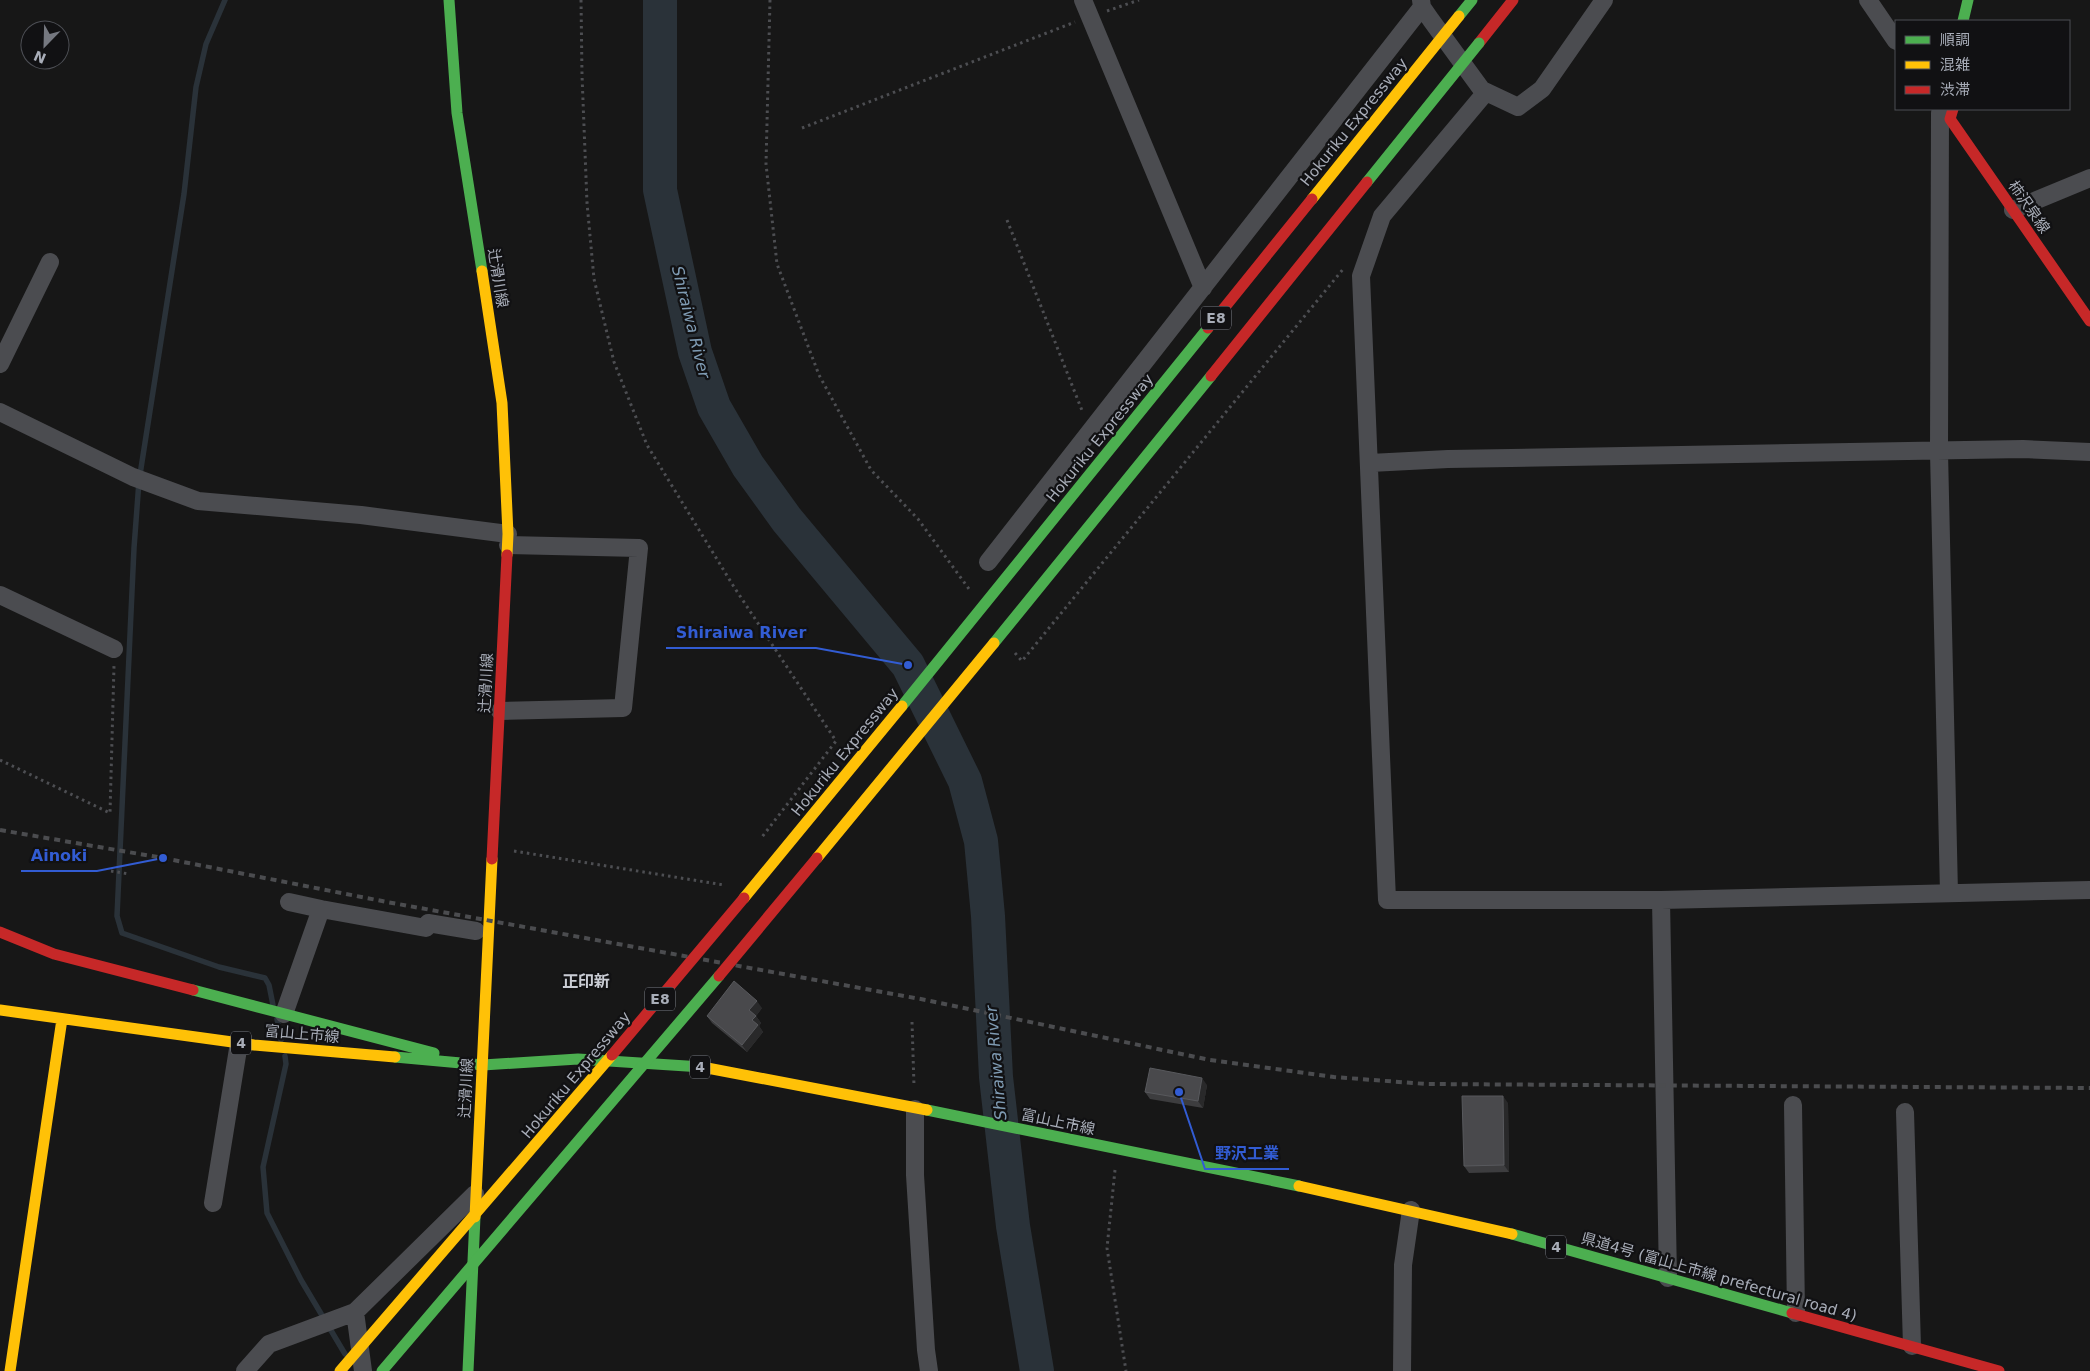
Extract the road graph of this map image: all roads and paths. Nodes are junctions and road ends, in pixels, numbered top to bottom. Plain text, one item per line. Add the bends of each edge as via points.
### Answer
1 (449, 0) edge
2 (581, 0) edge
3 (770, 0) edge
4 (1083, 0) edge
5 (1139, 0) edge
6 (1472, 0) edge
7 (1513, 0) edge
8 (1604, 0) edge
9 (1868, 0) edge
10 (1968, 0) edge
11 (1421, 3) edge
12 (1090, 17) junction
13 (1963, 20) edge
14 (1895, 40) edge
15 (1486, 92) junction
16 (1944, 110) edge
17 (1953, 110) edge
18 (802, 128) dead end
19 (2090, 178) edge
20 (2013, 210) junction
21 (1007, 220) dead end
22 (50, 262) dead end
23 (1348, 263) dead end
24 (1203, 288) junction
25 (2089, 316) edge
26 (0, 364) edge
27 (0, 412) edge
28 (1090, 432) junction
29 (1939, 452) junction
30 (2090, 452) edge
31 (1370, 463) junction
32 (508, 539) junction
33 (988, 562) dead end
34 (970, 590) dead end
35 (0, 595) edge
36 (1010, 645) dead end
37 (114, 649) joint
38 (500, 711) junction
39 (0, 760) edge
40 (760, 840) dead end
41 (493, 848) junction
42 (111, 871) dead end
43 (129, 874) dead end
44 (730, 878) dead end
45 (2090, 890) edge
46 (1949, 893) junction
47 (1661, 900) junction
48 (288, 902) dead end
49 (321, 909) junction
50 (476, 930) dead end
51 (0, 932) edge
52 (0, 1010) edge
53 (284, 1014) junction
54 (62, 1019) junction
55 (912, 1022) dead end
56 (239, 1043) junction
57 (483, 1065) junction
58 (1793, 1105) dead end
59 (915, 1108) junction
60 (1906, 1112) dead end
61 (1112, 1148) junction
62 (476, 1194) junction
63 (213, 1203) dead end
64 (1411, 1210) junction
65 (1668, 1278) junction
66 (355, 1312) junction
67 (1796, 1313) junction
68 (8, 1334) edge
69 (1912, 1346) junction
70 (1981, 1368) edge
71 (10, 1371) edge
72 (245, 1371) edge
73 (340, 1371) edge
74 (363, 1371) edge
75 (382, 1371) edge
76 (468, 1371) edge
77 (929, 1371) edge
78 (1126, 1371) edge
79 (1402, 1371) edge
80 (1999, 1371) edge

1 - 32 main road, 辻滑川線 via 457,113 502,403
2 - 40 path via 587,203 593,270 614,362 647,445 734,587 836,741
3 - 34 path via 766,164 777,264 819,375 871,470 918,519
4 - 12 street
5 - 12 path
6 - 73 main road, Hokuriku Expressway / E8, bridge via 785,850 581,1093
7 - 75 main road, E8, bridge via 809,871 598,1122
8 - 15 street via 1542,89 1518,107
9 - 14 street
10 - 13 main road
11 - 15 street
11 - 24 street
12 - 18 path
12 - 24 street
15 - 31 street via 1382,216 1361,276
16 - 29 street via 1940,113
17 - 20 main road, 柿沢泉線 via 1950,119
19 - 20 street
20 - 25 main road, 柿沢泉線
21 - 28 path
22 - 26 street
23 - 36 path via 1022,661
24 - 28 street
27 - 32 street via 133,477 198,501 361,515
28 - 33 street
29 - 30 street via 2023,449
29 - 31 street
29 - 46 street
31 - 47 street via 1387,900
32 - 38 main road, 辻滑川線
32 - 38 street via 639,548 623,708
35 - 37 street
37 - 39 path via 110,813
38 - 41 main road, 辻滑川線
41 - 44 path via 724,886
41 - 57 main road, 辻滑川線
42 - 43 path
45 - 46 street
46 - 47 street
47 - 65 street
48 - 49 street
49 - 50 street via 426,928 428,923
49 - 53 street
51 - 53 main road via 54,954
52 - 54 main road, 富山上市線 / 4
53 - 57 main road
54 - 56 main road, 富山上市線 / 4
54 - 68 main road
55 - 59 path
56 - 57 main road, 富山上市線 / 4
56 - 63 street
57 - 59 main road, 4 via 578,1059 691,1065
57 - 62 main road, 辻滑川線
58 - 67 street
59 - 61 main road, 富山上市線 / 4
59 - 77 street via 915,1175
60 - 69 street
61 - 64 main road, 県道4号 (富山上市線 prefectural road 4) / 4
61 - 78 path via 1107,1248
62 - 66 street
62 - 76 main road, 辻滑川線
64 - 65 main road, 県道4号 (富山上市線 prefectural road 4) / 4 via 1504,1232
64 - 79 street via 1402,1265
65 - 67 main road, 県道4号 (富山上市線 prefectural road 4) / 4
66 - 72 street via 269,1344
66 - 74 street
67 - 69 main road, 県道4号 (富山上市線 prefectural road 4) / 4
68 - 71 main road
69 - 70 main road, 県道4号 (富山上市線 prefectural road 4) / 4
70 - 80 main road, 県道4号 (富山上市線 prefectural road 4) / 4

